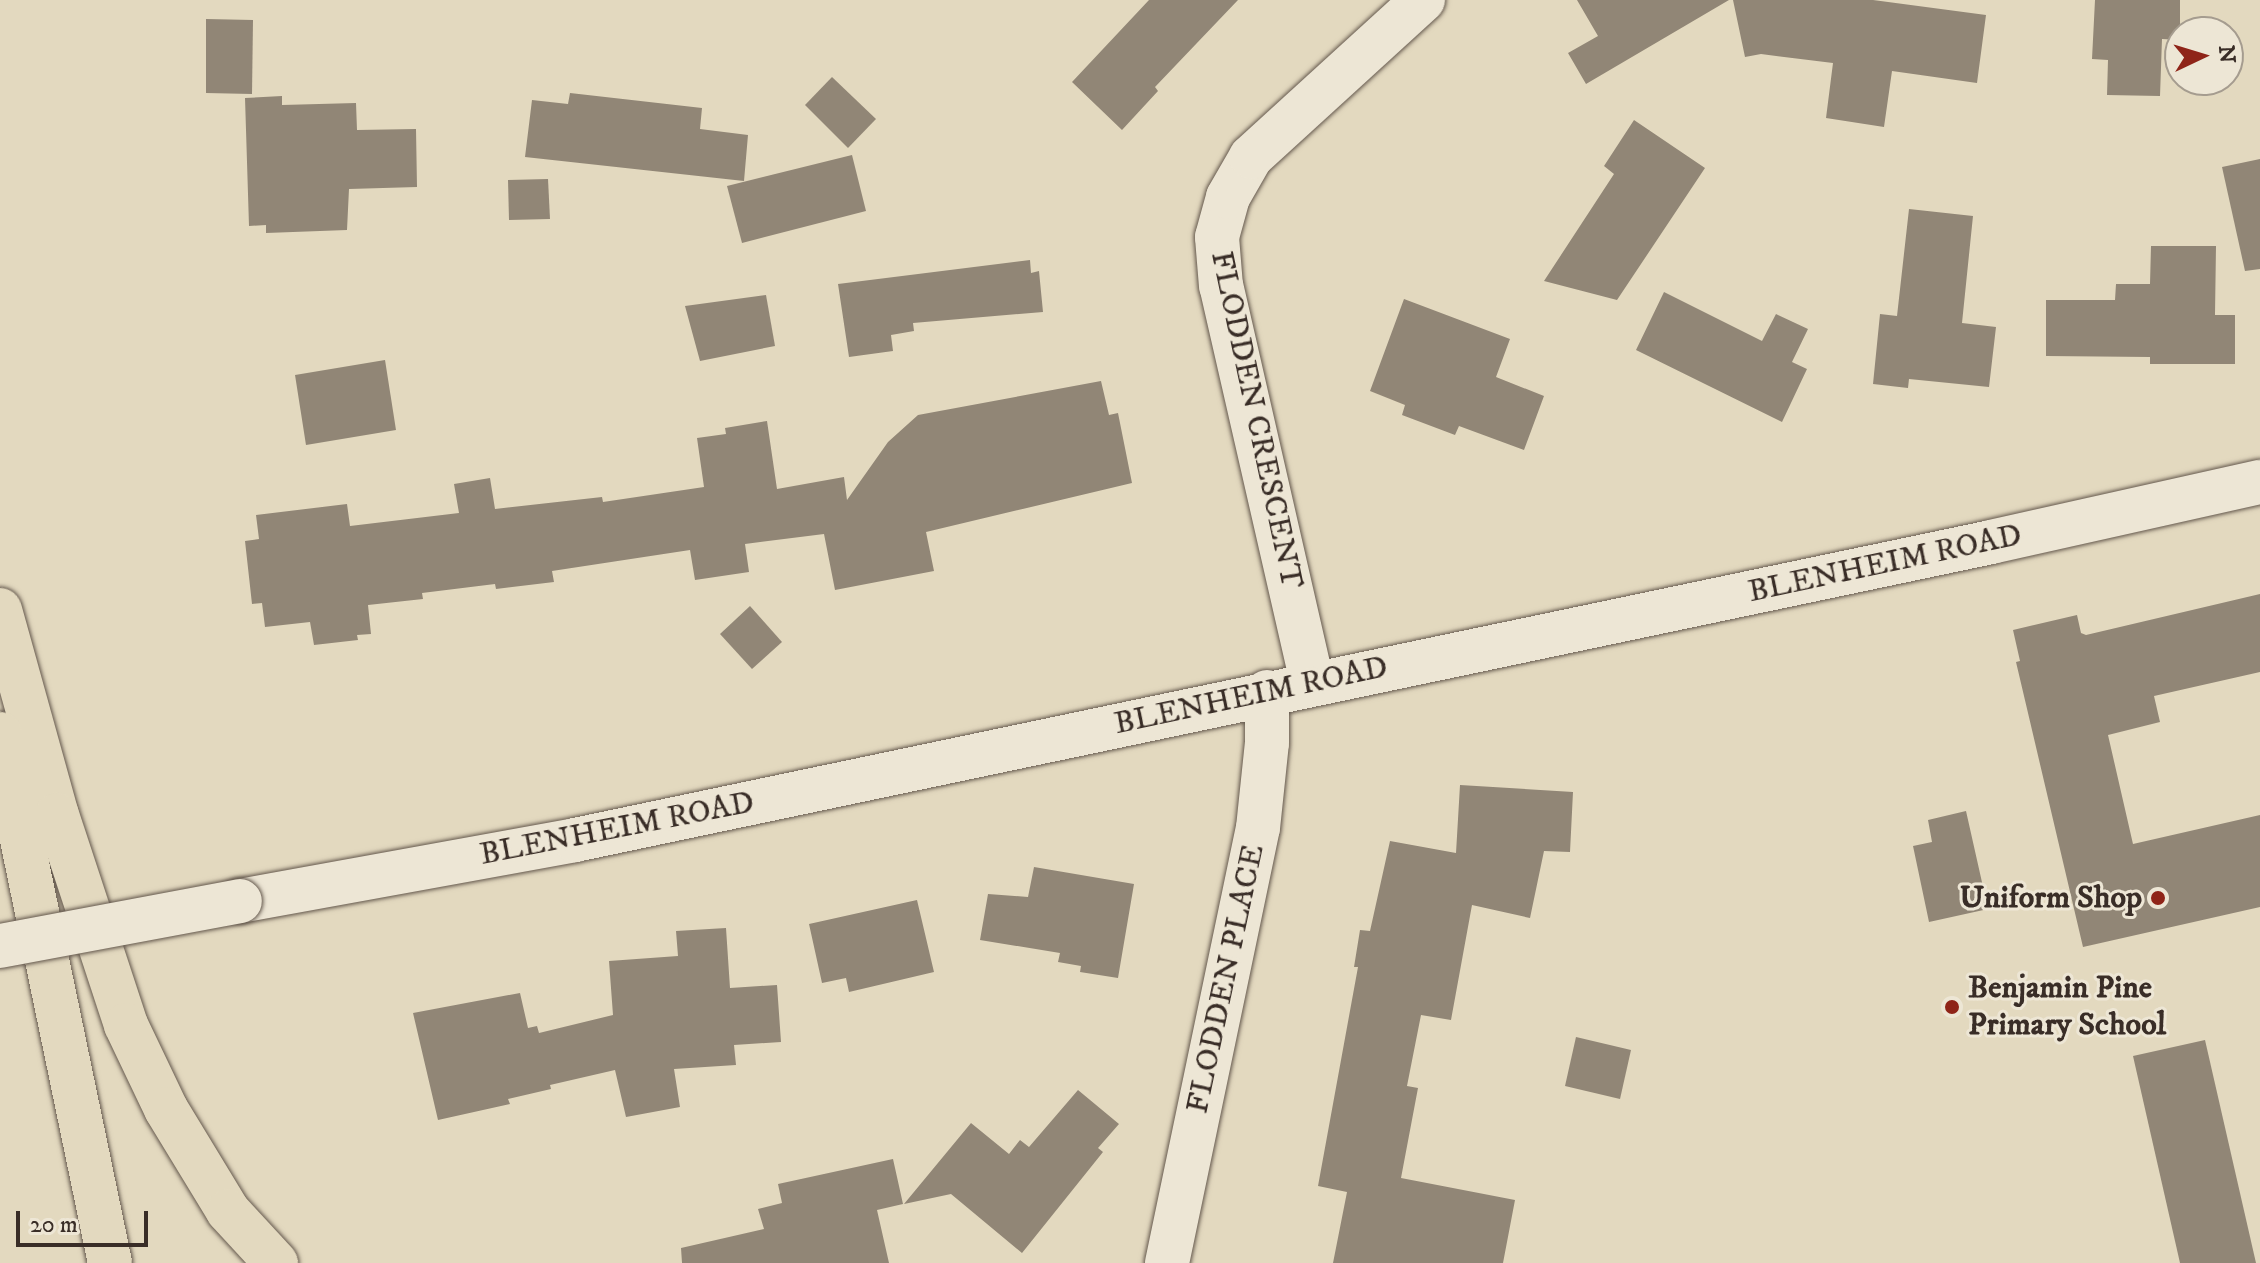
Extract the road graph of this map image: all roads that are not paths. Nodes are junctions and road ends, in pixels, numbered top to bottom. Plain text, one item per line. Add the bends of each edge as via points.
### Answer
1 (1423, 0) edge
2 (2260, 482) edge
3 (0, 610) edge
4 (1312, 682) junction
5 (1267, 692) junction
6 (0, 734) edge
7 (0, 946) edge
8 (110, 1263) edge
9 (276, 1263) edge
10 (1167, 1263) edge

1 - 4 street, FLODDEN CRESCENT via 1251,157 1228,197 1217,237 1221,286
2 - 4 street, BLENHEIM ROAD
3 - 9 highway via 57,815 126,1025 166,1109 228,1211
4 - 5 street, BLENHEIM ROAD
5 - 7 street, BLENHEIM ROAD, bridge via 575,840
5 - 10 street, FLODDEN PLACE via 1258,828
6 - 8 highway

